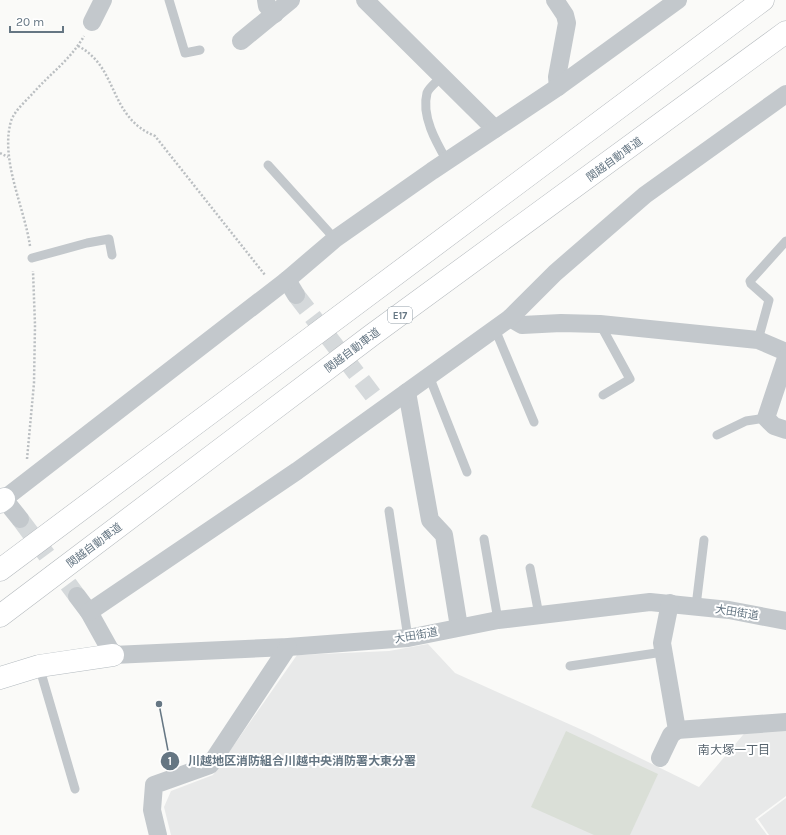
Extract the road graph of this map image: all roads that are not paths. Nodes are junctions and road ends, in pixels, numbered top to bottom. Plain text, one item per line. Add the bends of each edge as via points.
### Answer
1 (103, 0) edge
2 (169, 0) edge
3 (291, 0) edge
4 (364, 0) edge
5 (555, 0) edge
6 (678, 0) edge
7 (763, 0) edge
8 (270, 7) edge
9 (92, 22) road end
10 (786, 32) edge
11 (240, 41) dead end
12 (200, 50) dead end
13 (442, 76) junction
14 (558, 87) junction
15 (786, 94) edge
16 (495, 129) junction
17 (447, 161) junction
18 (268, 166) dead end
19 (334, 239) junction
20 (786, 241) edge
21 (112, 255) dead end
22 (32, 258) road end
23 (510, 318) junction
24 (600, 324) junction
25 (495, 329) junction
26 (758, 340) junction
27 (786, 352) edge
28 (786, 358) edge
29 (429, 376) junction
30 (407, 392) junction
31 (603, 395) dead end
32 (766, 418) junction
33 (534, 422) dead end
34 (786, 430) edge
35 (717, 435) dead end
36 (467, 472) dead end
37 (2, 500) edge
38 (390, 511) dead end
39 (20, 519) tunnel mouth
40 (484, 539) dead end
41 (704, 540) dead end
42 (530, 568) dead end
43 (0, 570) edge
44 (77, 596) tunnel mouth
45 (670, 603) junction
46 (696, 606) junction
47 (89, 612) junction
48 (539, 615) junction
49 (0, 616) edge
50 (498, 620) junction
51 (786, 621) edge
52 (459, 627) junction
53 (408, 638) junction
54 (288, 647) junction
55 (663, 652) junction
56 (112, 655) junction
57 (39, 666) junction
58 (570, 666) dead end
59 (0, 678) edge
60 (786, 722) edge
61 (677, 730) junction
62 (660, 758) dead end
63 (75, 789) dead end
64 (158, 835) edge

1 - 9 street
2 - 12 lane via 185,53
3 - 8 street
4 - 13 street
5 - 14 street via 567,23 557,78
6 - 14 street
7 - 43 main road
8 - 11 street
10 - 49 main road, 関越自動車道 / E17 via 372,335
13 - 16 street
13 - 17 lane via 427,92 427,112 434,138
14 - 16 street
15 - 23 street via 645,195 556,273
16 - 17 street
17 - 19 street
18 - 19 lane
19 - 37 street via 286,287
20 - 26 lane via 750,281 769,300
21 - 22 lane via 109,239
23 - 24 street via 522,326
23 - 25 street
24 - 26 street
24 - 31 lane via 630,379
25 - 29 street
25 - 33 lane
26 - 27 street
28 - 32 street
29 - 30 street
29 - 36 lane
30 - 47 street via 379,404 297,471
30 - 52 street via 430,520 444,535
32 - 34 street via 774,426
32 - 35 lane via 746,421
37 - 39 street
38 - 53 lane
40 - 50 lane
41 - 46 lane
42 - 48 lane
44 - 47 street
45 - 46 street, 大田街道
45 - 48 street, 大田街道 via 650,602
45 - 55 street via 662,643
46 - 51 street, 大田街道
47 - 56 street
48 - 50 street, 大田街道
50 - 52 street, 大田街道
52 - 53 street, 大田街道
53 - 54 street, 大田街道
54 - 56 street, 大田街道
54 - 64 street via 210,765 154,785 152,810
55 - 58 lane
55 - 61 street
56 - 57 main road
57 - 59 main road
57 - 63 lane
60 - 61 street
61 - 62 street via 671,735

